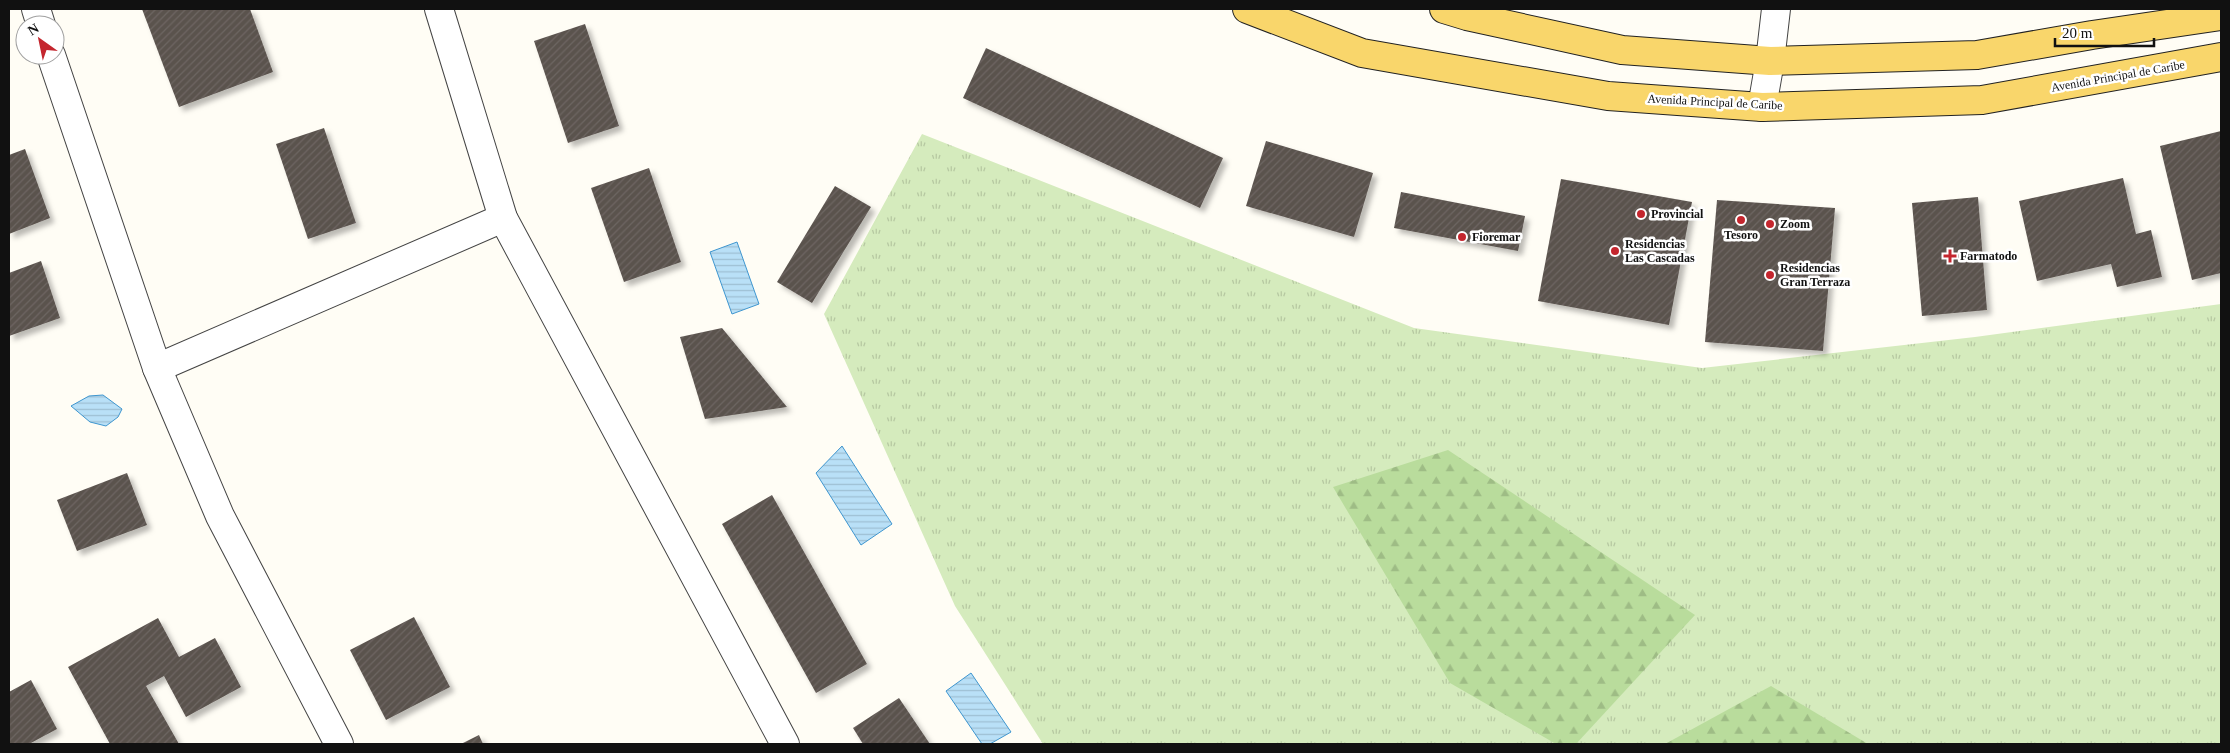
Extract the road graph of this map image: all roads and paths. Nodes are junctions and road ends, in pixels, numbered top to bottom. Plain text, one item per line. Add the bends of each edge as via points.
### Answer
1 (440, 9) edge
2 (1247, 9) edge
3 (1444, 9) edge
4 (1776, 9) edge
5 (2221, 16) edge
6 (2221, 57) edge
7 (1770, 61) junction
8 (54, 65) edge
9 (1762, 107) junction
10 (503, 218) junction
11 (157, 368) junction
12 (339, 744) edge
13 (785, 744) edge

1 - 10 street
2 - 9 main road, Avenida Principal de Caribe via 1362,53 1608,96
3 - 7 main road via 1622,50
4 - 7 street
5 - 7 main road via 1976,55
6 - 9 main road, Avenida Principal de Caribe via 1982,100
7 - 9 street
8 - 11 street
10 - 11 street
10 - 13 street
11 - 12 street via 220,516

